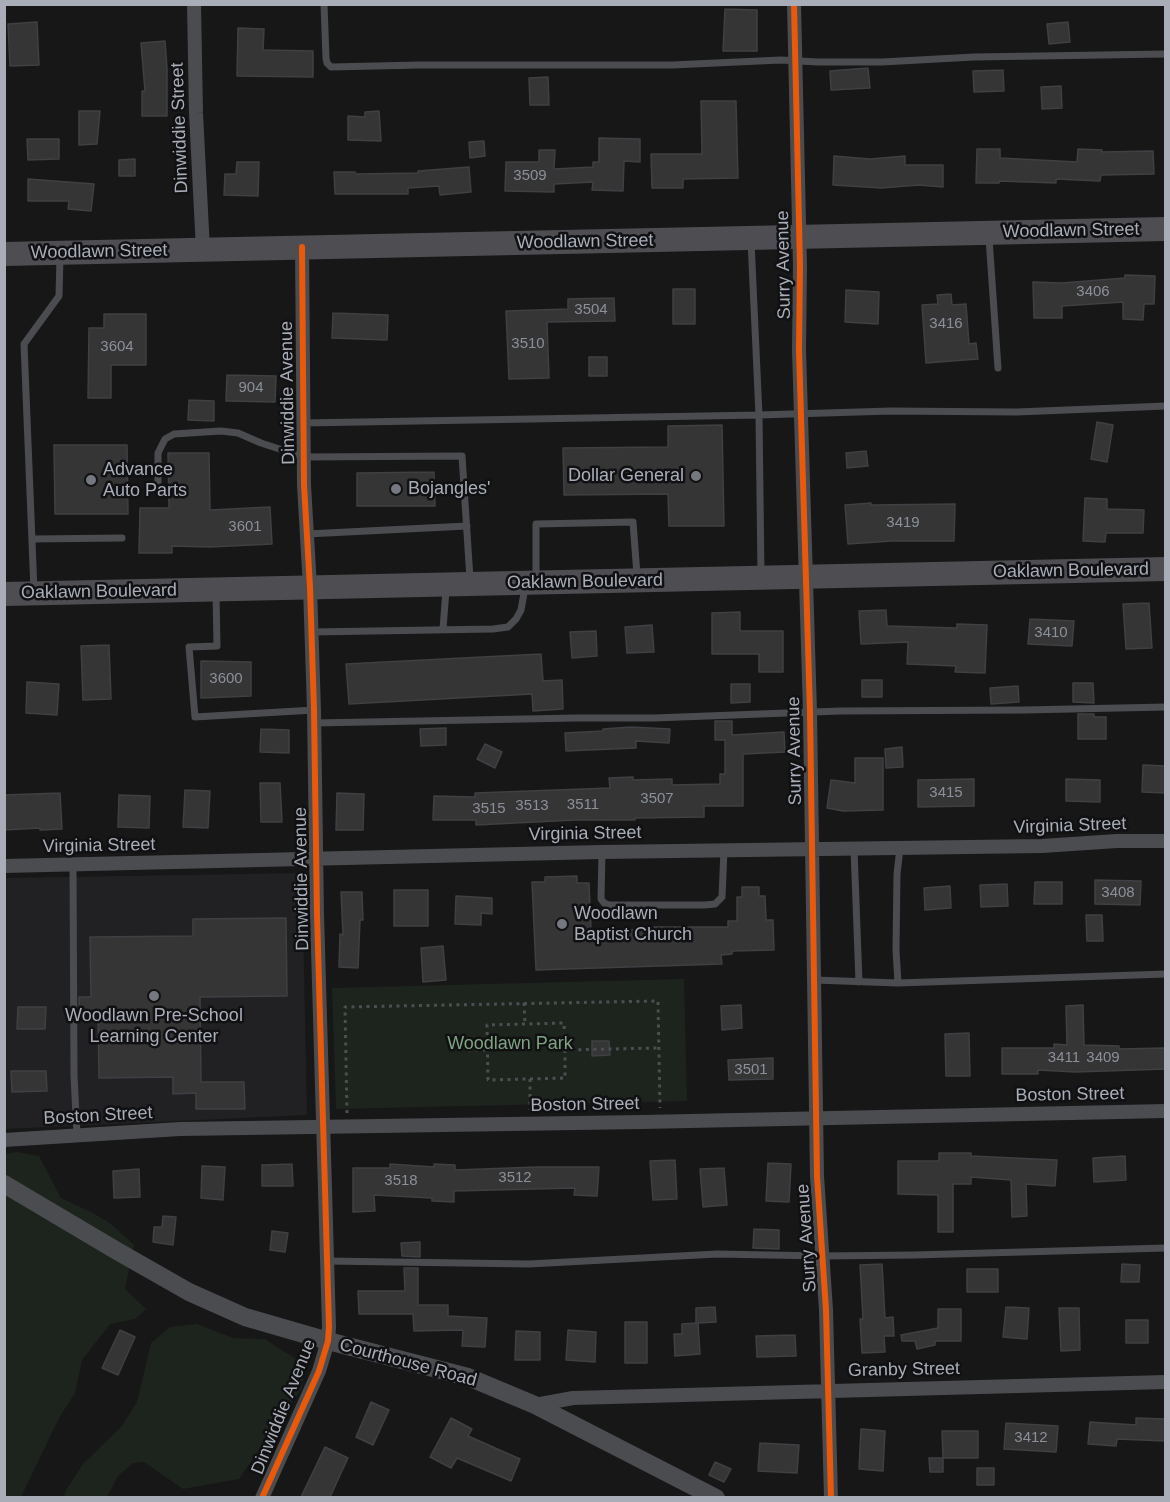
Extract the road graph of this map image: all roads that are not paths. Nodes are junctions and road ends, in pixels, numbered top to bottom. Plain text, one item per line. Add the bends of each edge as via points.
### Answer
1 (194, 4) edge
2 (324, 4) edge
3 (794, 4) edge
4 (1166, 54) edge
5 (796, 61) junction
6 (1166, 228) edge
7 (989, 233) junction
8 (799, 237) junction
9 (751, 238) junction
10 (302, 247) junction
11 (203, 250) junction
12 (60, 253) junction
13 (4, 254) edge
14 (998, 368) dead end
15 (1166, 406) edge
16 (802, 414) junction
17 (759, 415) junction
18 (303, 423) junction
19 (304, 457) junction
20 (158, 484) dead end
21 (466, 526) junction
22 (307, 534) junction
23 (122, 538) dead end
24 (32, 539) junction
25 (1166, 569) edge
26 (807, 577) junction
27 (761, 578) junction
28 (638, 581) junction
29 (531, 582) junction
30 (459, 584) junction
31 (310, 587) junction
32 (216, 590) junction
33 (34, 593) junction
34 (4, 594) edge
35 (443, 629) junction
36 (312, 632) junction
37 (1166, 707) edge
38 (810, 712) junction
39 (314, 717) junction
40 (1166, 841) edge
41 (900, 848) junction
42 (854, 849) junction
43 (723, 850) junction
44 (812, 850) junction
45 (602, 852) junction
46 (316, 860) junction
47 (73, 864) junction
48 (4, 866) edge
49 (1166, 975) edge
50 (813, 981) junction
51 (859, 982) junction
52 (898, 983) junction
53 (1166, 1111) edge
54 (816, 1118) junction
55 (323, 1128) junction
56 (77, 1135) junction
57 (4, 1140) edge
58 (4, 1184) edge
59 (1166, 1248) edge
60 (823, 1256) junction
61 (327, 1261) junction
62 (328, 1341) junction
63 (1166, 1382) edge
64 (828, 1390) junction
65 (535, 1404) junction
66 (262, 1497) edge
67 (716, 1497) edge
68 (831, 1497) edge

1 - 11 street, Dinwiddie Street
2 - 5 lane via 326,58 331,67
3 - 5 street, Surry Avenue
4 - 5 lane
5 - 8 street, Surry Avenue
6 - 7 highway, Woodlawn Street
7 - 8 highway, Woodlawn Street
7 - 14 lane
8 - 9 highway, Woodlawn Street
8 - 16 street, Surry Avenue
9 - 10 highway, Woodlawn Street
9 - 17 lane
10 - 11 highway, Woodlawn Street
10 - 18 street, Dinwiddie Avenue
11 - 12 highway, Woodlawn Street
12 - 13 highway, Woodlawn Street
12 - 24 lane via 59,296 24,344
15 - 16 lane
16 - 17 lane
16 - 26 street, Surry Avenue
17 - 18 lane
17 - 27 lane
18 - 19 street, Dinwiddie Avenue
19 - 20 lane via 238,433 174,434 165,439 158,453
19 - 21 lane via 462,456
19 - 22 street, Dinwiddie Avenue
21 - 22 lane
21 - 30 lane
22 - 31 street, Dinwiddie Avenue
23 - 24 lane
24 - 33 lane
25 - 26 highway, Oaklawn Boulevard
26 - 27 highway, Oaklawn Boulevard
26 - 38 street, Surry Avenue
27 - 28 highway, Oaklawn Boulevard
28 - 29 highway, Oaklawn Boulevard
28 - 29 lane via 633,522 536,524
29 - 30 highway, Oaklawn Boulevard
29 - 35 lane via 521,610 508,627
30 - 31 highway, Oaklawn Boulevard
30 - 35 lane
31 - 32 highway, Oaklawn Boulevard
31 - 36 street, Dinwiddie Avenue
32 - 33 highway, Oaklawn Boulevard
32 - 39 lane via 217,646 189,647 195,717
33 - 34 highway, Oaklawn Boulevard
35 - 36 lane
36 - 39 street, Dinwiddie Avenue
37 - 38 lane
38 - 39 lane via 654,718
38 - 44 street, Surry Avenue
39 - 46 street, Dinwiddie Avenue
40 - 41 street, Virginia Street
41 - 42 street, Virginia Street
41 - 52 lane via 896,910
42 - 44 street, Virginia Street
42 - 51 lane
43 - 44 street, Virginia Street
43 - 45 street, Virginia Street
43 - 45 lane via 722,897 715,904 705,905 604,903
44 - 50 street, Surry Avenue
45 - 46 street, Virginia Street
46 - 47 street, Virginia Street
46 - 55 street, Dinwiddie Avenue
47 - 48 street, Virginia Street
47 - 56 lane
49 - 52 lane
50 - 51 lane
50 - 54 street, Surry Avenue
51 - 52 lane
53 - 54 street, Boston Street
54 - 55 street, Boston Street
54 - 60 street, Surry Avenue
55 - 56 street, Boston Street via 180,1129
55 - 61 street, Dinwiddie Avenue
56 - 57 street, Boston Street
58 - 62 street, Courthouse Road via 189,1292 245,1317
59 - 60 lane
60 - 61 lane via 717,1254 529,1264
60 - 64 street, Surry Avenue
61 - 62 street, Dinwiddie Avenue
62 - 65 street, Courthouse Road via 468,1377
62 - 66 street, Dinwiddie Avenue via 319,1371
63 - 64 street, Granby Street
64 - 65 street, Granby Street via 573,1398
64 - 68 street, Surry Avenue
65 - 67 street, Courthouse Road

